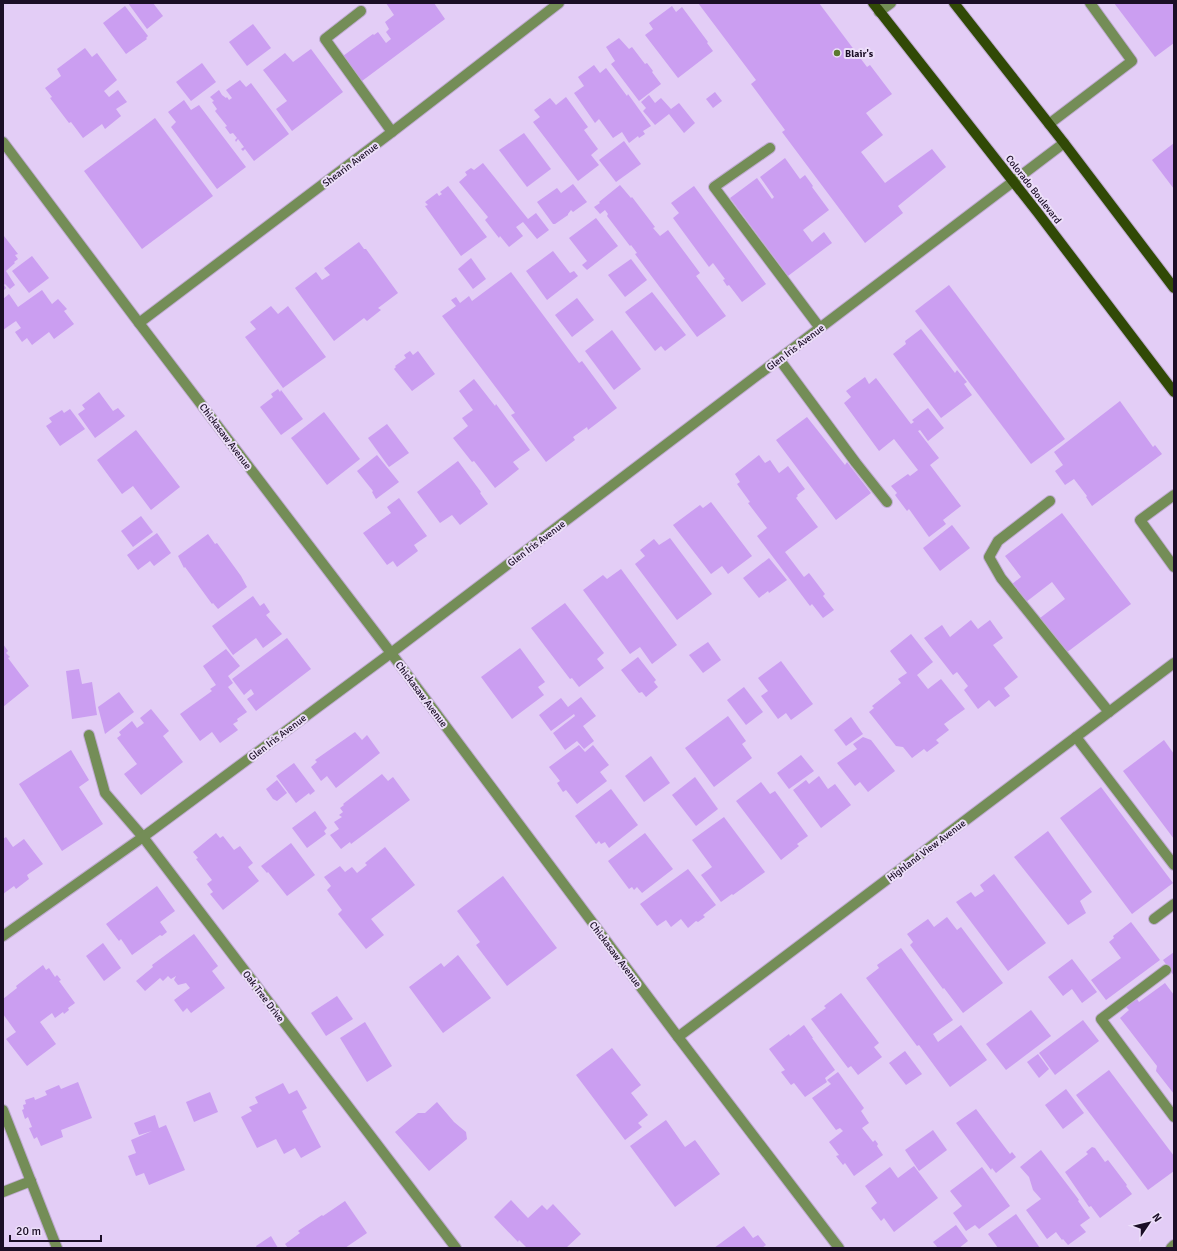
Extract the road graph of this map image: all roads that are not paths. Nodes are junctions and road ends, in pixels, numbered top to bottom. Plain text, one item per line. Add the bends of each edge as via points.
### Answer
1 (559, 3) edge
2 (873, 3) edge
3 (891, 3) edge
4 (954, 3) edge
5 (1090, 3) edge
6 (361, 12) dead end
7 (880, 12) junction
8 (1049, 124) junction
9 (392, 132) junction
10 (3, 142) edge
11 (1064, 143) junction
12 (770, 148) dead end
13 (1013, 181) junction
14 (1174, 288) edge
15 (139, 323) junction
16 (820, 328) junction
17 (780, 359) junction
18 (1174, 392) edge
19 (1174, 495) edge
20 (1050, 501) dead end
21 (887, 502) dead end
22 (1174, 567) edge
23 (391, 653) junction
24 (1174, 663) edge
25 (1109, 712) junction
26 (89, 736) dead end
27 (1076, 737) junction
28 (143, 837) junction
29 (1174, 865) edge
30 (1174, 904) edge
31 (1154, 919) dead end
32 (3, 936) edge
33 (1166, 970) dead end
34 (678, 1037) junction
35 (3, 1110) edge
36 (1174, 1117) edge
37 (31, 1181) junction
38 (3, 1192) edge
39 (1174, 1245) edge
40 (57, 1248) edge
41 (456, 1248) edge
42 (839, 1248) edge
43 (1171, 1248) edge

1 - 9 street, Shearin Avenue
2 - 7 main road, Colorado Boulevard
3 - 7 street
4 - 8 main road
5 - 8 street via 1132,61
6 - 9 street via 325,39
7 - 13 main road, Colorado Boulevard
8 - 11 main road
9 - 15 street, Shearin Avenue
10 - 15 street, Chickasaw Avenue
11 - 13 street, Glen Iris Avenue
11 - 14 main road
12 - 16 street via 714,187
13 - 16 street, Glen Iris Avenue
13 - 18 main road, Colorado Boulevard
15 - 23 street, Chickasaw Avenue
16 - 17 street, Glen Iris Avenue
17 - 21 street
17 - 23 street, Glen Iris Avenue
19 - 22 street via 1140,520
20 - 25 street via 998,541 989,556 1001,578
23 - 28 street, Glen Iris Avenue
23 - 34 street, Chickasaw Avenue
24 - 25 street, Highland View Avenue
25 - 27 street, Highland View Avenue
26 - 28 street, Oak Tree Drive via 105,793
27 - 29 street
27 - 34 street, Highland View Avenue
28 - 32 street, Glen Iris Avenue
28 - 41 street, Oak Tree Drive
30 - 31 street
33 - 36 street via 1101,1019
34 - 42 street, Chickasaw Avenue
35 - 37 street
37 - 38 street
37 - 40 street
39 - 43 street

